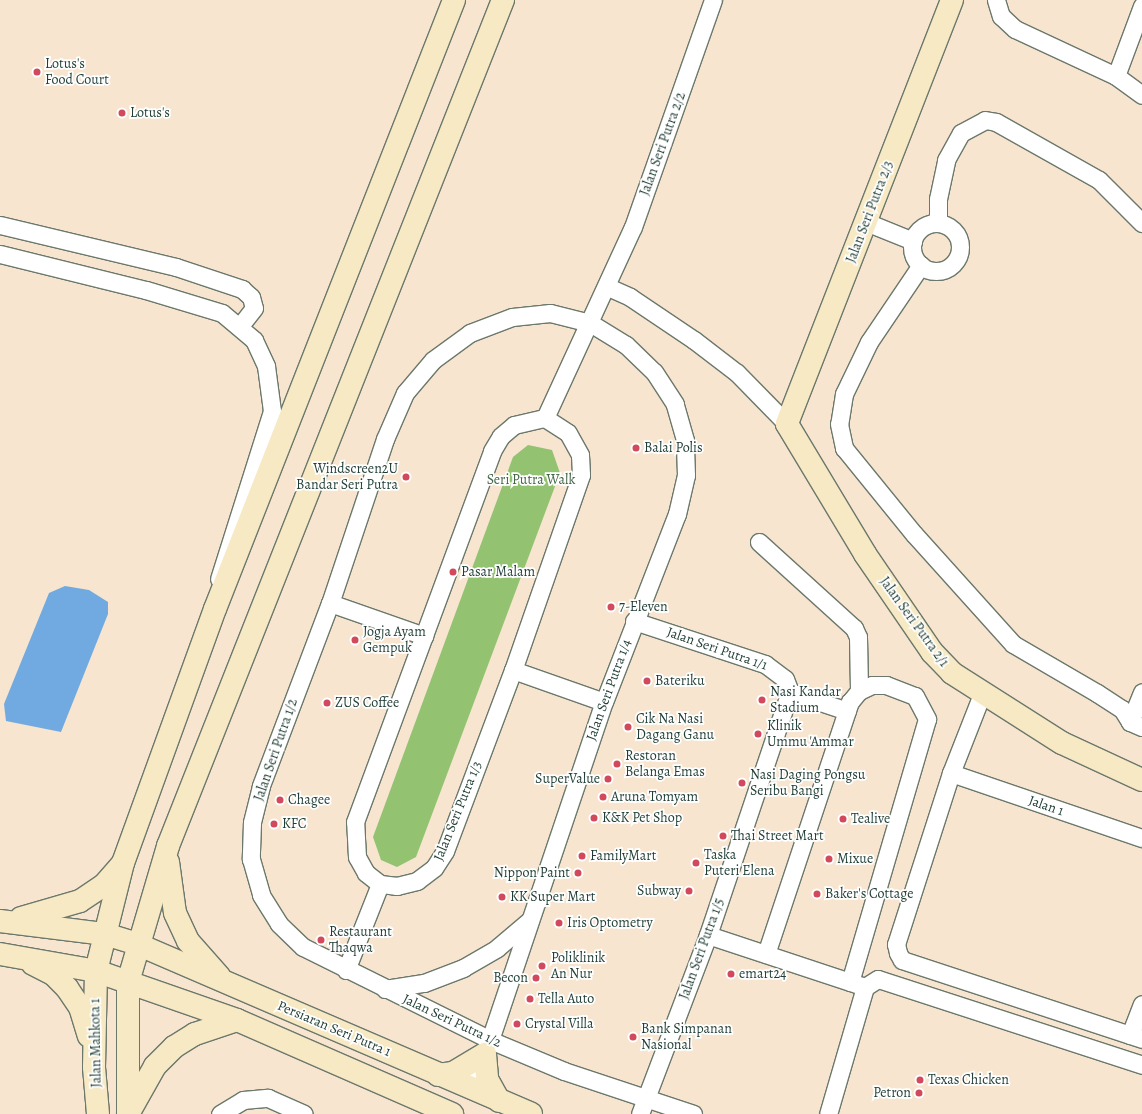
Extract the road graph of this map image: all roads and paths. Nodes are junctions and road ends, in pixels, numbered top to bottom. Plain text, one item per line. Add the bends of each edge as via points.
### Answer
1 (454, 0) edge
2 (503, 0) edge
3 (713, 0) edge
4 (952, 0) edge
5 (996, 0) edge
6 (1142, 6) edge
7 (1116, 76) junction
8 (1142, 95) edge
9 (866, 222) junction
10 (938, 223) junction
11 (1142, 223) edge
12 (0, 225) edge
13 (913, 241) junction
14 (0, 254) edge
15 (921, 265) junction
16 (608, 287) junction
17 (590, 323) junction
18 (240, 326) junction
19 (545, 418) junction
20 (787, 424) junction
21 (759, 542) dead end
22 (330, 603) junction
23 (215, 609) junction
24 (634, 621) junction
25 (424, 636) junction
26 (513, 670) junction
27 (859, 690) junction
28 (790, 692) junction
29 (1142, 692) edge
30 (982, 694) junction
31 (604, 702) junction
32 (847, 711) junction
33 (1136, 725) edge
34 (951, 773) junction
35 (1142, 780) edge
36 (1142, 838) edge
37 (168, 846) junction
38 (123, 863) junction
39 (380, 884) junction
40 (530, 920) junction
41 (0, 921) edge
42 (105, 934) junction
43 (708, 935) junction
44 (137, 944) junction
45 (7, 954) edge
46 (766, 954) junction
47 (346, 970) junction
48 (96, 971) junction
49 (128, 982) junction
50 (858, 985) junction
51 (237, 989) junction
52 (385, 989) junction
53 (1142, 1004) edge
54 (237, 1020) junction
55 (1136, 1037) edge
56 (488, 1047) junction
57 (1142, 1065) edge
58 (94, 1067) junction
59 (438, 1075) junction
60 (470, 1088) junction
61 (499, 1101) junction
62 (431, 1105) junction
63 (643, 1107) edge
64 (98, 1114) edge
65 (128, 1114) edge
66 (220, 1114) edge
67 (304, 1114) edge
68 (452, 1114) edge
69 (531, 1114) edge
70 (693, 1114) edge
71 (828, 1114) edge

1 - 23 main road, Jalan Mahkota 1
2 - 37 main road, Jalan Mahkota 1
3 - 16 street, Jalan Seri Putra 2/2 via 634,227
4 - 9 main road, Jalan Seri Putra 2/3
5 - 7 street via 1001,16 1015,29
6 - 7 street
7 - 8 street
9 - 13 street
9 - 20 main road, Jalan Seri Putra 2/3
10 - 11 street via 938,199 946,160 961,133 985,120 996,122 1099,180
10 - 13 street via 920,229
10 - 15 street via 958,236 957,260 936,271
12 - 18 street via 176,267 242,289 251,297 254,308
13 - 15 street via 913,254
14 - 18 street via 146,290 222,314
15 - 33 street via 869,342 844,394 839,424 844,448 914,534 1013,644 1122,710
16 - 17 street, Jalan Seri Putra 2/2
16 - 20 street via 630,297 694,340 737,373
17 - 19 street, Jalan Seri Putra 2/2
17 - 22 street, Jalan Seri Putra 1/2 via 550,313 512,317 470,333 433,360 405,394 385,439
17 - 24 street, Jalan Seri Putra 1/4 via 626,346 654,372 675,404 685,440 686,475 677,514
18 - 23 street via 254,340 266,366 272,411 221,564
19 - 25 street via 524,421 500,436
19 - 26 street, Jalan Seri Putra 1/3 via 568,433 580,455 581,475
20 - 30 main road, Jalan Seri Putra 2/1 via 865,554 932,652 952,673
21 - 27 street via 854,628 858,637
22 - 25 street
22 - 47 street, Jalan Seri Putra 1/2 via 261,786 252,823 251,859 261,895 279,924 303,947
23 - 38 main road, Jalan Mahkota 1
24 - 28 street, Jalan Seri Putra 1/1 via 765,664 785,679
24 - 31 street, Jalan Seri Putra 1/4
25 - 39 street via 355,822 357,857 366,873
26 - 31 street
26 - 39 street, Jalan Seri Putra 1/3 via 445,851 434,868 417,881 397,886
27 - 32 street
27 - 50 street via 872,685 886,685 915,696 927,719
28 - 32 street
28 - 43 street, Jalan Seri Putra 1/5
29 - 33 street
30 - 34 street
30 - 35 main road, Jalan Seri Putra 2/1 via 1062,743
31 - 40 street, Jalan Seri Putra 1/4
32 - 46 street
34 - 36 street, Jalan 1
34 - 55 street via 896,944 902,960
37 - 44 main road, Jalan Mahkota 1
37 - 51 main road via 169,888 175,913 188,940 208,967
38 - 41 main road via 104,885 80,901 57,910
38 - 42 main road, Jalan Mahkota 1
39 - 47 street
40 - 52 street via 498,948 463,968 424,983
40 - 56 street, Jalan Seri Putra 1/4
41 - 42 main road, Persiaran Seri Putra 1
42 - 44 main road, Persiaran Seri Putra 1
42 - 48 main road, Jalan Mahkota 1
43 - 46 street
43 - 63 street, Jalan Seri Putra 1/5
44 - 49 main road, Jalan Mahkota 1
44 - 51 main road, Persiaran Seri Putra 1
45 - 48 main road
45 - 58 main road via 53,974 67,988 87,1027
46 - 50 street
47 - 52 street, Jalan Seri Putra 1/2
48 - 49 main road
48 - 58 main road, Jalan Mahkota 1
49 - 54 main road
49 - 65 main road, Jalan Mahkota 1
50 - 57 street via 878,979
50 - 71 street
51 - 59 main road, Persiaran Seri Putra 1
52 - 56 street, Jalan Seri Putra 1/2
53 - 55 street
54 - 62 main road
54 - 65 main road via 195,1034 174,1047 155,1066
56 - 59 main road via 453,1073
56 - 60 street, Jalan Seri Putra 1/4
56 - 61 main road via 487,1079
56 - 63 street, Jalan Seri Putra 1/2
58 - 64 main road, Jalan Mahkota 1
59 - 60 main road, Persiaran Seri Putra 1
60 - 61 main road, Persiaran Seri Putra 1
60 - 62 main road
61 - 69 main road, Persiaran Seri Putra 1
62 - 68 main road
63 - 70 street, Jalan Seri Putra 1/2
66 - 67 street via 243,1100 268,1098

